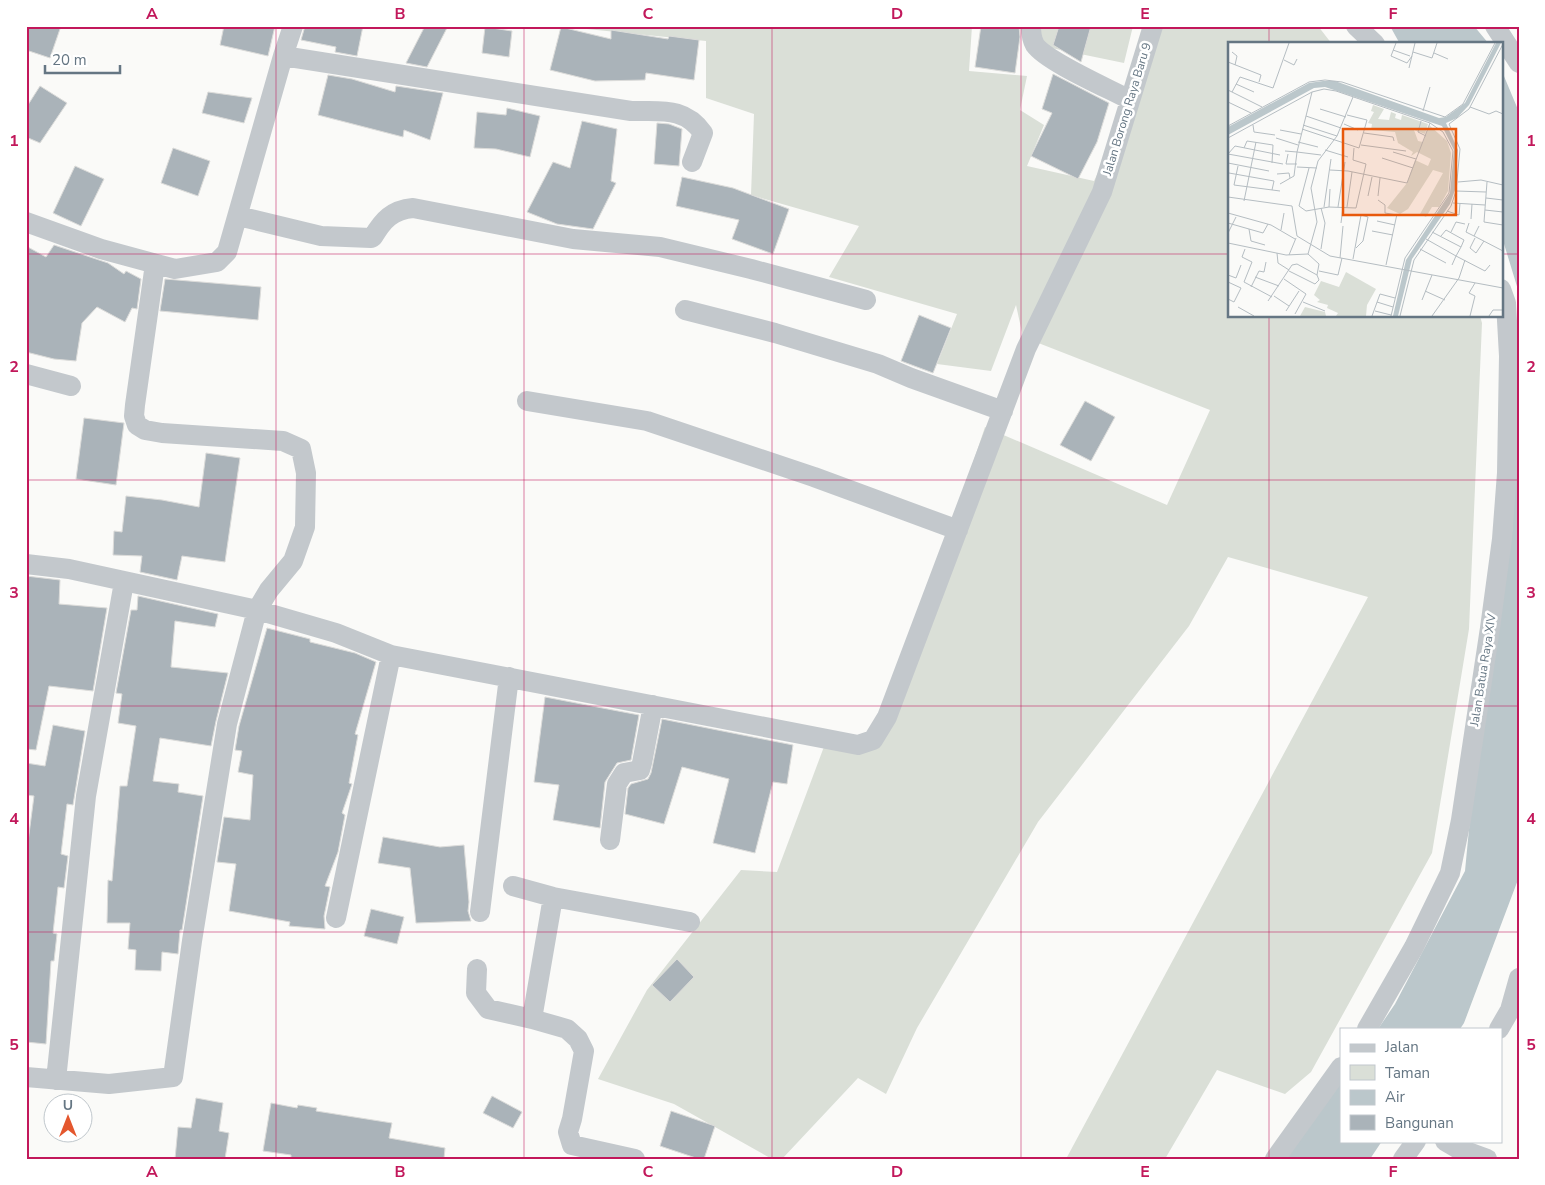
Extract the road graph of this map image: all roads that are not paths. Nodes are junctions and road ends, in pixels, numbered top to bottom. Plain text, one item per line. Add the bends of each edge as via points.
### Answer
1 (293, 26) edge
2 (1031, 26) edge
3 (1153, 26) edge
4 (1356, 26) edge
5 (1495, 26) edge
6 (1373, 42) edge
7 (283, 56) junction
8 (1519, 63) edge
9 (1130, 100) junction
10 (692, 162) dead end
11 (238, 216) junction
12 (26, 222) edge
13 (155, 264) junction
14 (1502, 292) edge
15 (866, 300) dead end
16 (685, 310) dead end
17 (26, 374) edge
18 (70, 386) dead end
19 (527, 400) dead end
20 (1003, 411) junction
21 (958, 530) junction
22 (26, 564) edge
23 (124, 582) junction
24 (257, 610) junction
25 (392, 655) junction
26 (509, 677) junction
27 (653, 705) junction
28 (610, 840) dead end
29 (513, 886) dead end
30 (552, 897) junction
31 (480, 912) dead end
32 (336, 918) dead end
33 (690, 922) dead end
34 (477, 968) dead end
35 (1519, 978) edge
36 (1514, 1011) edge
37 (532, 1019) junction
38 (1368, 1028) edge
39 (1500, 1028) edge
40 (1340, 1067) edge
41 (26, 1077) edge
42 (56, 1080) junction
43 (1415, 1142) edge
44 (1447, 1142) edge
45 (635, 1159) edge
46 (1275, 1159) edge
47 (1403, 1159) edge
48 (1488, 1159) edge

1 - 7 street
2 - 9 street via 1035,45 1045,54
3 - 9 street, Jalan Borong Raya Baru 9
4 - 6 street
5 - 8 street
7 - 10 street via 622,109 678,113 695,121 703,133
7 - 11 street
9 - 20 street, Jalan Borong Raya Baru 9 via 1102,192 1026,349
11 - 13 street via 227,252 217,262 175,269
11 - 15 street via 321,236 370,238 395,212 413,208 573,240 660,247
12 - 13 street via 101,250
13 - 24 street via 135,405 134,421 137,425 162,433 284,441 301,448 306,473 305,527 293,561
14 - 38 street, Jalan Batua Raya XIV via 1506,303 1509,356 1502,539 1460,820 1450,873 1414,947
16 - 20 street via 878,364
17 - 18 street
19 - 21 street via 647,421
20 - 21 street, Jalan Borong Raya Baru 9
21 - 27 street, Jalan Borong Raya Baru 9 via 887,717 873,740 858,745
22 - 23 street, Jalan Borong Raya Baru 9 via 69,569
23 - 24 street, Jalan Borong Raya Baru 9
23 - 42 street via 86,796
24 - 25 street, Jalan Borong Raya Baru 9 via 336,633
24 - 42 street via 227,724 173,1077 109,1084
25 - 26 street, Jalan Borong Raya Baru 9
25 - 32 street
26 - 27 street, Jalan Borong Raya Baru 9
26 - 31 street
27 - 28 street via 640,770 624,773 617,784
29 - 30 street
30 - 33 street
30 - 37 street
34 - 37 street via 476,993 488,1010
35 - 36 street
36 - 39 street
37 - 45 street via 567,1030 578,1039 584,1051 568,1132 572,1145
40 - 46 street
41 - 42 street
43 - 47 street
44 - 48 street

